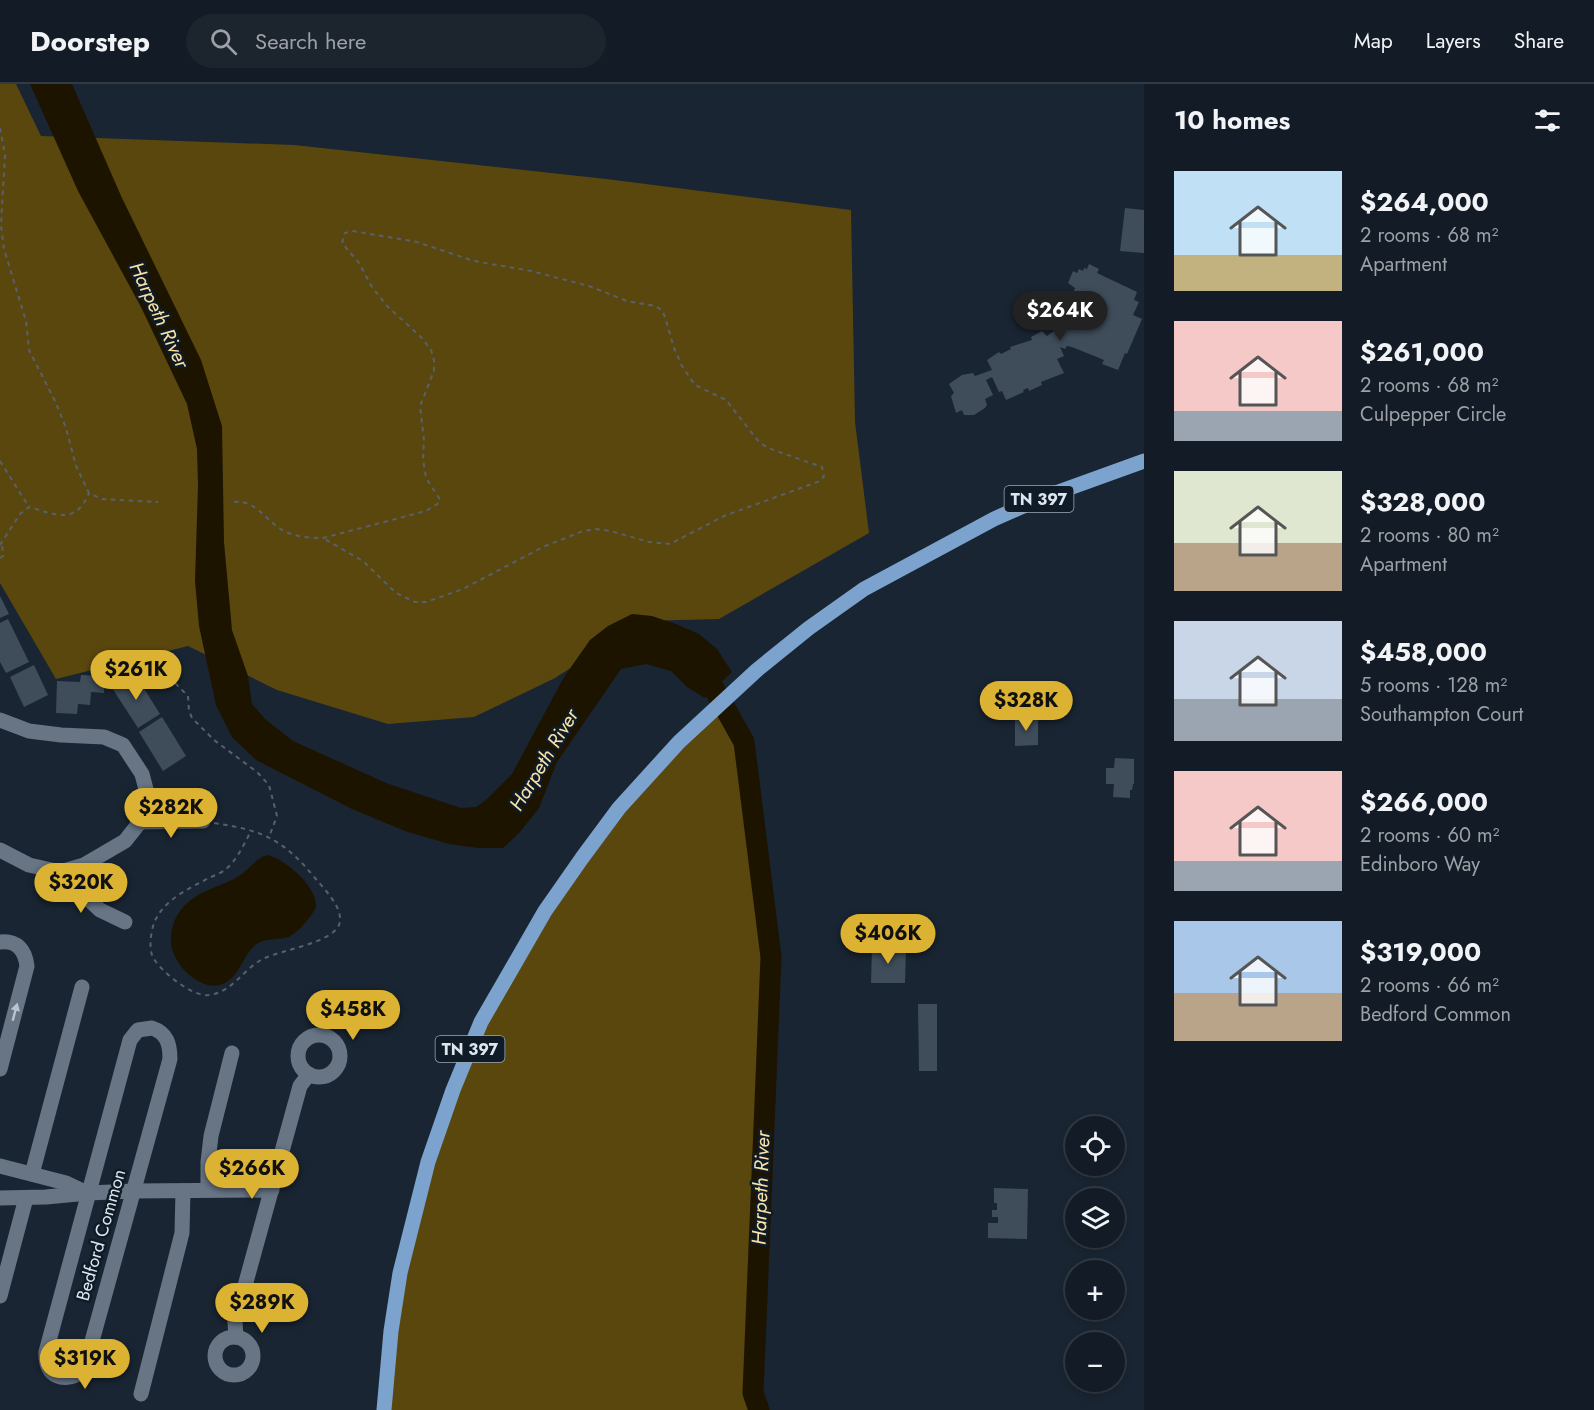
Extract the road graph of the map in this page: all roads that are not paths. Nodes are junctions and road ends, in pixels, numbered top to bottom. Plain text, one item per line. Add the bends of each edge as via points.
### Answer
1 (1144, 461) edge
2 (0, 720) edge
3 (203, 821) road end
4 (140, 822) junction
5 (0, 850) edge
6 (60, 872) junction
7 (125, 922) dead end
8 (0, 942) edge
9 (82, 987) dead end
10 (232, 1053) dead end
11 (0, 1069) edge
12 (309, 1074) dead end
13 (0, 1166) edge
14 (32, 1174) junction
15 (208, 1189) junction
16 (272, 1190) junction
17 (134, 1191) junction
18 (183, 1191) junction
19 (88, 1193) junction
20 (0, 1198) edge
21 (26, 1198) junction
22 (0, 1296) edge
23 (236, 1337) dead end
24 (141, 1394) dead end
25 (384, 1410) edge

1 - 25 main road, TN 397 via 994,519 864,589 757,670 679,742 619,808 545,911 481,1022 453,1090 428,1162 400,1273
2 - 4 street via 29,730 104,737 123,745 142,774 148,797
3 - 4 street
4 - 6 street via 125,841 109,851 84,865
5 - 6 street via 29,865
6 - 7 street via 100,910
11 -> 8 street via 27,966 19,945
9 - 14 street
10 - 15 street via 211,1136
12 - 16 street via 300,1086
13 - 14 street
14 - 19 street
15 - 16 street
15 - 18 street
16 - 23 street via 235,1322
17 - 18 street
17 - 19 street
17 - 19 street, Bedford Common via 170,1059 167,1040 162,1032 152,1028 138,1030 130,1040
17 - 19 street, Bedford Common via 84,1370 76,1376 62,1377 45,1364 46,1352
18 - 24 street via 183,1233
19 - 21 street
20 - 21 street
21 - 22 street

